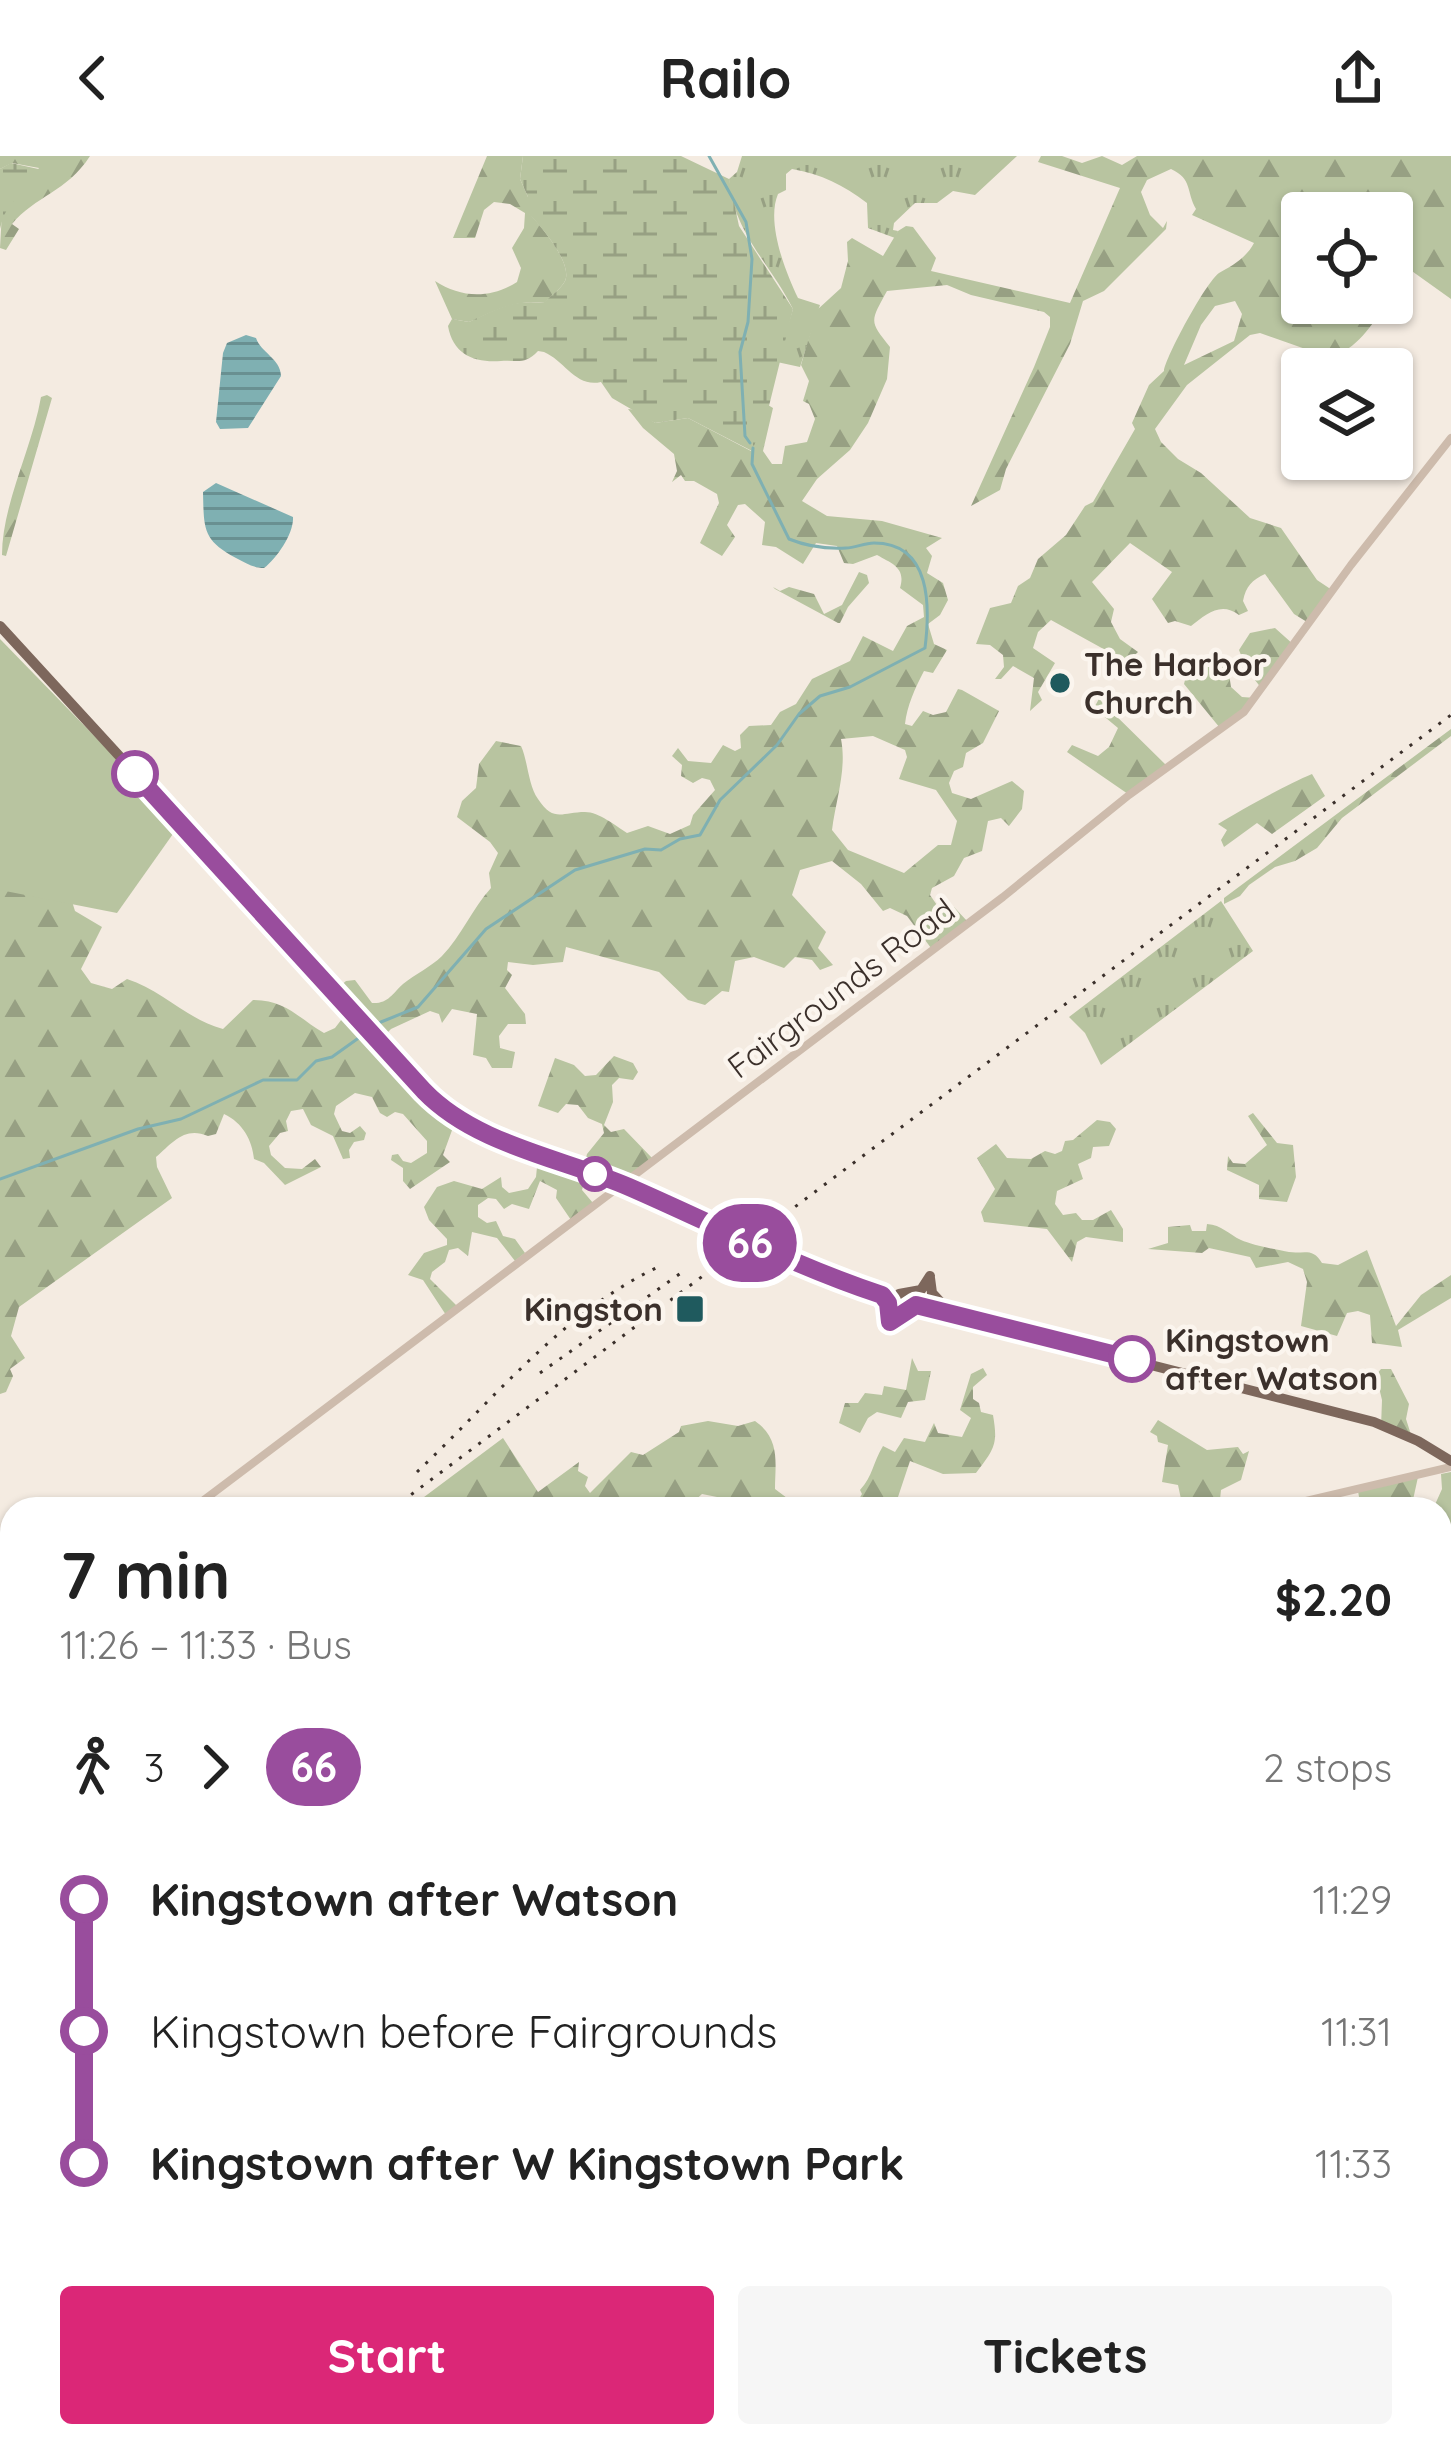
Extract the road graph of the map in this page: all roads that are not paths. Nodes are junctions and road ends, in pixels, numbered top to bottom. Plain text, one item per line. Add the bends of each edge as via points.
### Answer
1 (1451, 438) edge
2 (0, 626) edge
3 (622, 1184) junction
4 (771, 1250) junction
5 (899, 1294) junction
6 (882, 1295) junction
7 (916, 1305) junction
8 (944, 1306) junction
9 (1050, 1337) junction
10 (1451, 1464) edge
11 (208, 1497) edge
12 (1320, 1497) edge

1 - 3 street, Fairgrounds Road via 1244,712
2 - 3 main road via 433,1101 464,1124
3 - 4 main road, bridge
3 - 11 street, Fairgrounds Road
4 - 5 main road
4 - 6 main road
5 - 8 main road
5 - 8 main road via 921,1290 930,1276
6 - 7 main road
6 - 7 main road via 890,1322
7 - 9 main road
8 - 9 main road
9 - 10 main road via 1374,1422
10 - 12 street

